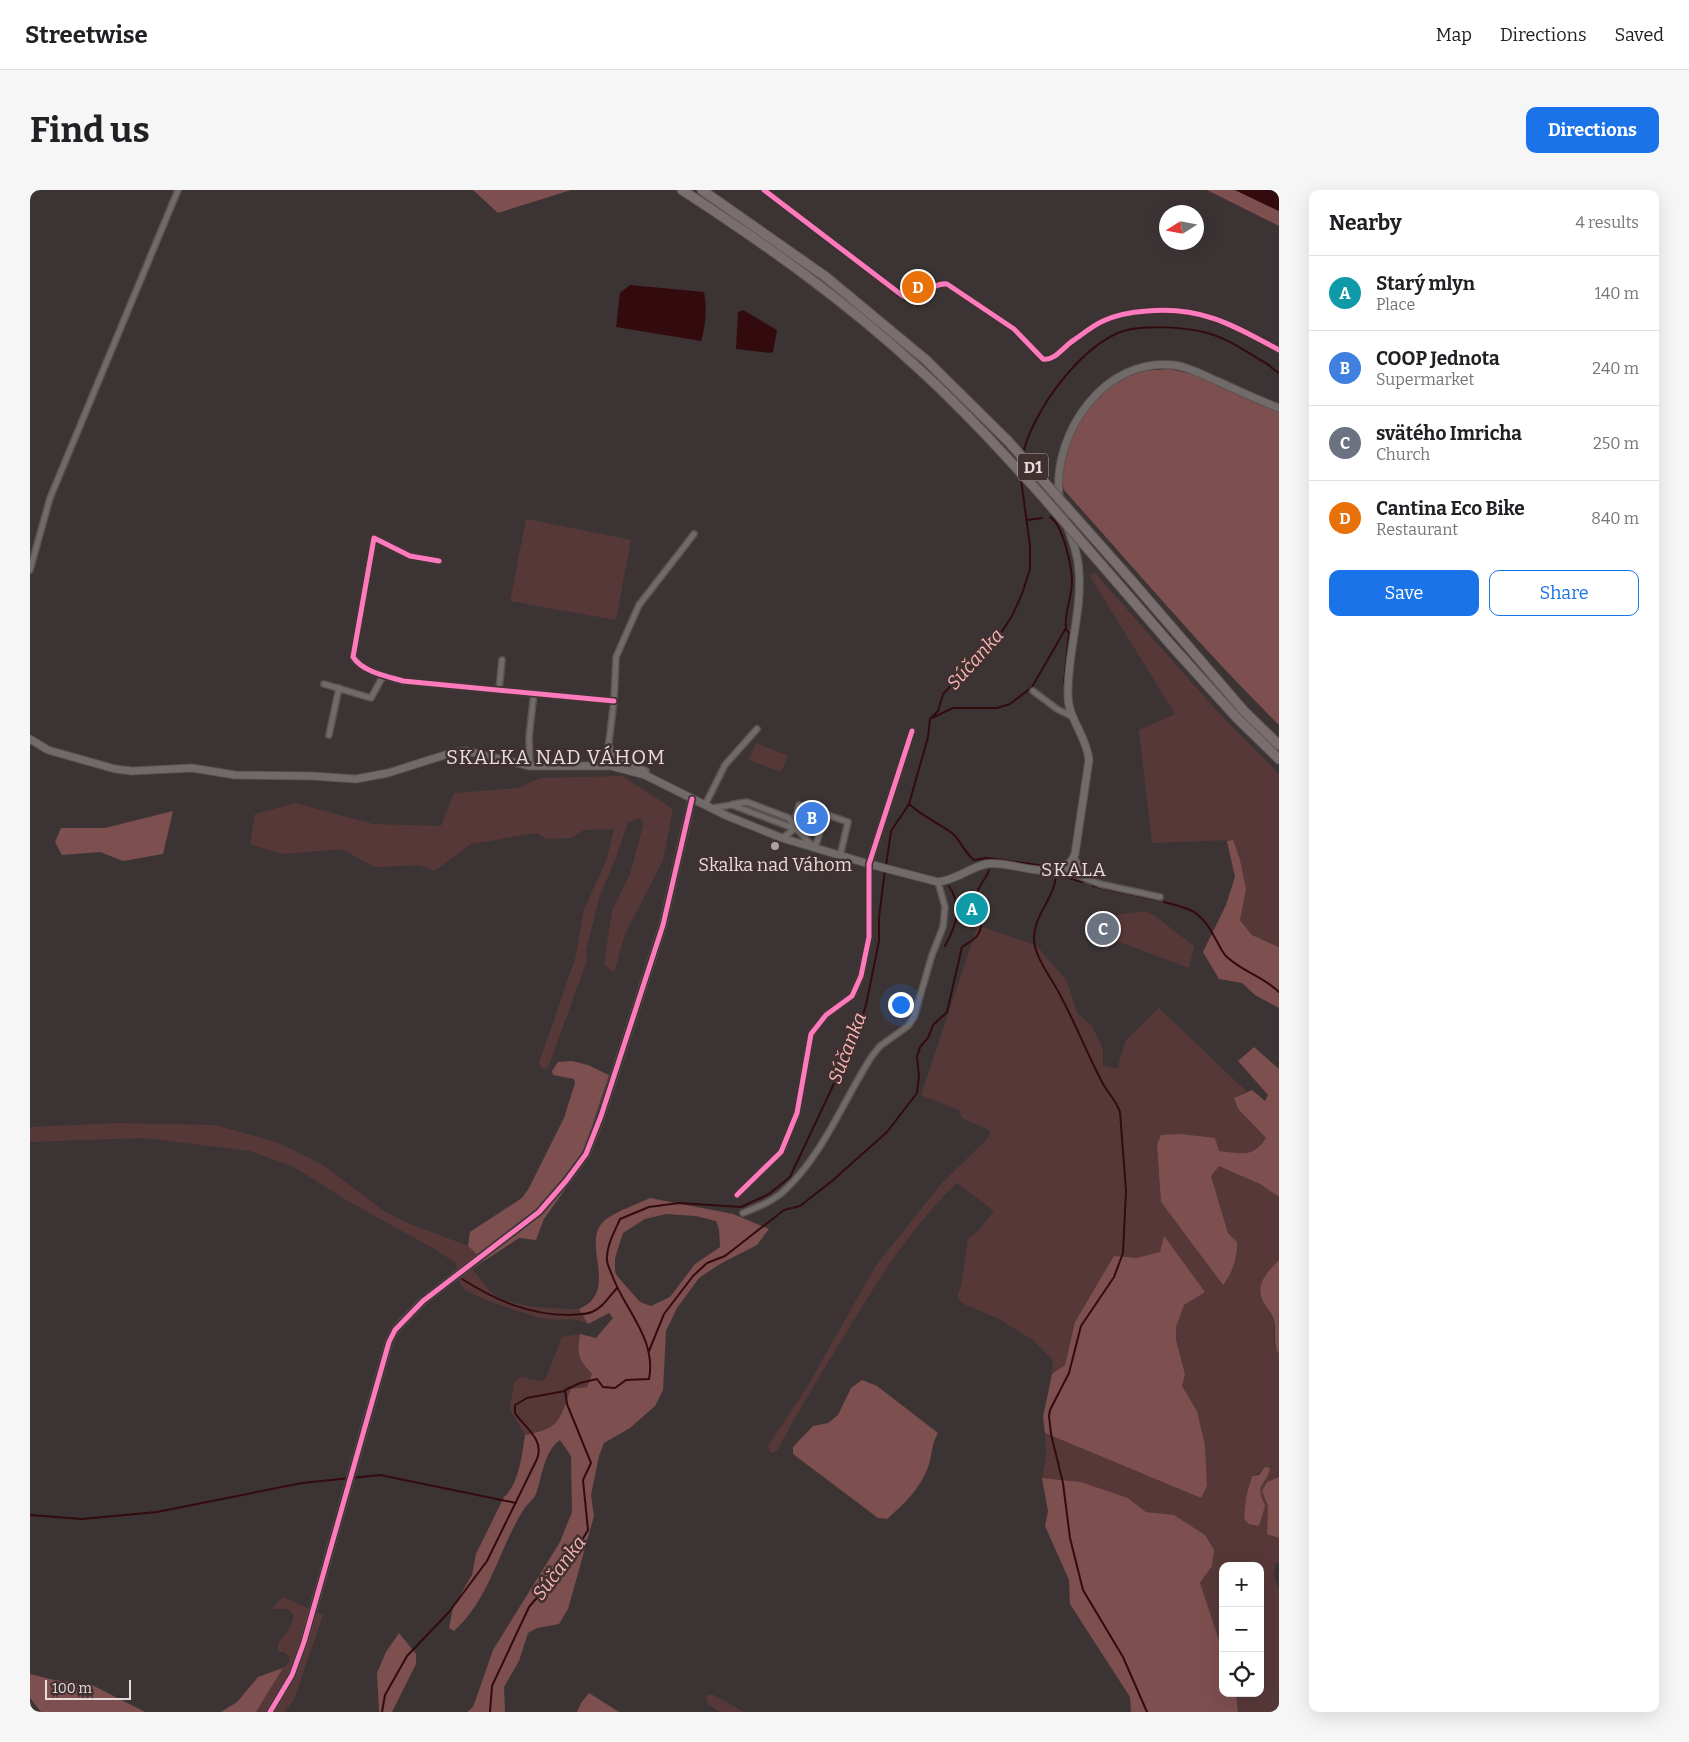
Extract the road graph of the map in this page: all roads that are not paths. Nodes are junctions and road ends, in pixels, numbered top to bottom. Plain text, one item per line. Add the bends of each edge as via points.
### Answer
1 (178, 190) edge
2 (682, 190) edge
3 (702, 190) edge
4 (1279, 408) edge
5 (694, 534) dead end
6 (439, 561) dead end
7 (30, 570) edge
8 (502, 660) dead end
9 (384, 676) junction
10 (324, 684) dead end
11 (339, 688) junction
12 (499, 690) junction
13 (1033, 691) dead end
14 (534, 693) junction
15 (614, 701) junction
16 (1074, 717) junction
17 (757, 729) dead end
18 (912, 731) dead end
19 (329, 735) dead end
20 (30, 740) edge
21 (608, 743) junction
22 (1279, 745) edge
23 (1279, 759) edge
24 (606, 765) junction
25 (530, 766) junction
26 (645, 775) junction
27 (692, 798) junction
28 (708, 807) junction
29 (825, 815) junction
30 (793, 828) junction
31 (820, 832) junction
32 (782, 838) junction
33 (814, 848) junction
34 (840, 856) junction
35 (1074, 858) junction
36 (869, 864) junction
37 (1061, 869) junction
38 (1089, 880) junction
39 (938, 882) junction
40 (1160, 897) dead end
41 (737, 1195) dead end
42 (743, 1213) dead end
43 (270, 1712) edge

1 - 7 street via 50,498
2 - 23 highway, D1, bridge via 813,281 918,368 1014,465 1210,689
3 - 22 highway, D1, bridge via 826,277 926,360 1008,441 1227,691
4 - 16 main road via 1193,370 1166,364 1122,374 1106,384 1089,402 1064,451 1059,487 1079,571 1068,683 1068,699
5 - 15 street via 639,604 616,656
6 - 9 street via 410,556 374,538 353,656 357,663
8 - 12 street
9 - 11 street via 370,698
9 - 12 street via 403,681
10 - 11 street
11 - 19 street
12 - 14 street
13 - 16 street via 1056,709
14 - 15 street
14 - 25 street via 530,715
15 - 21 street
16 - 35 main road via 1089,760
17 - 28 street via 725,765
18 - 36 street
20 - 25 main road via 48,750 130,771 192,768 235,775 356,779 466,751
21 - 24 street
21 - 26 street via 611,750 646,771
24 - 25 main road
24 - 26 main road
26 - 27 main road
27 - 28 main road
27 - 43 main road via 663,925 592,1141 566,1181 539,1212 423,1301 395,1330 304,1642 292,1675
28 - 30 street via 747,802 789,818
28 - 32 main road
29 - 31 street
29 - 31 street via 799,806 796,816 804,825
29 - 34 street via 848,822
30 - 32 street
30 - 33 street via 800,831
31 - 33 street
32 - 33 main road
33 - 34 main road
34 - 36 main road
35 - 37 main road
35 - 38 street
36 - 39 main road
36 - 41 street via 869,937 861,976 852,996 826,1015 811,1034 797,1114 781,1152
37 - 38 street
37 - 39 main road via 1050,871 985,864
38 - 40 street
39 - 42 street via 945,907 943,927 914,1017 908,1026 880,1046 872,1056 805,1168 779,1194

